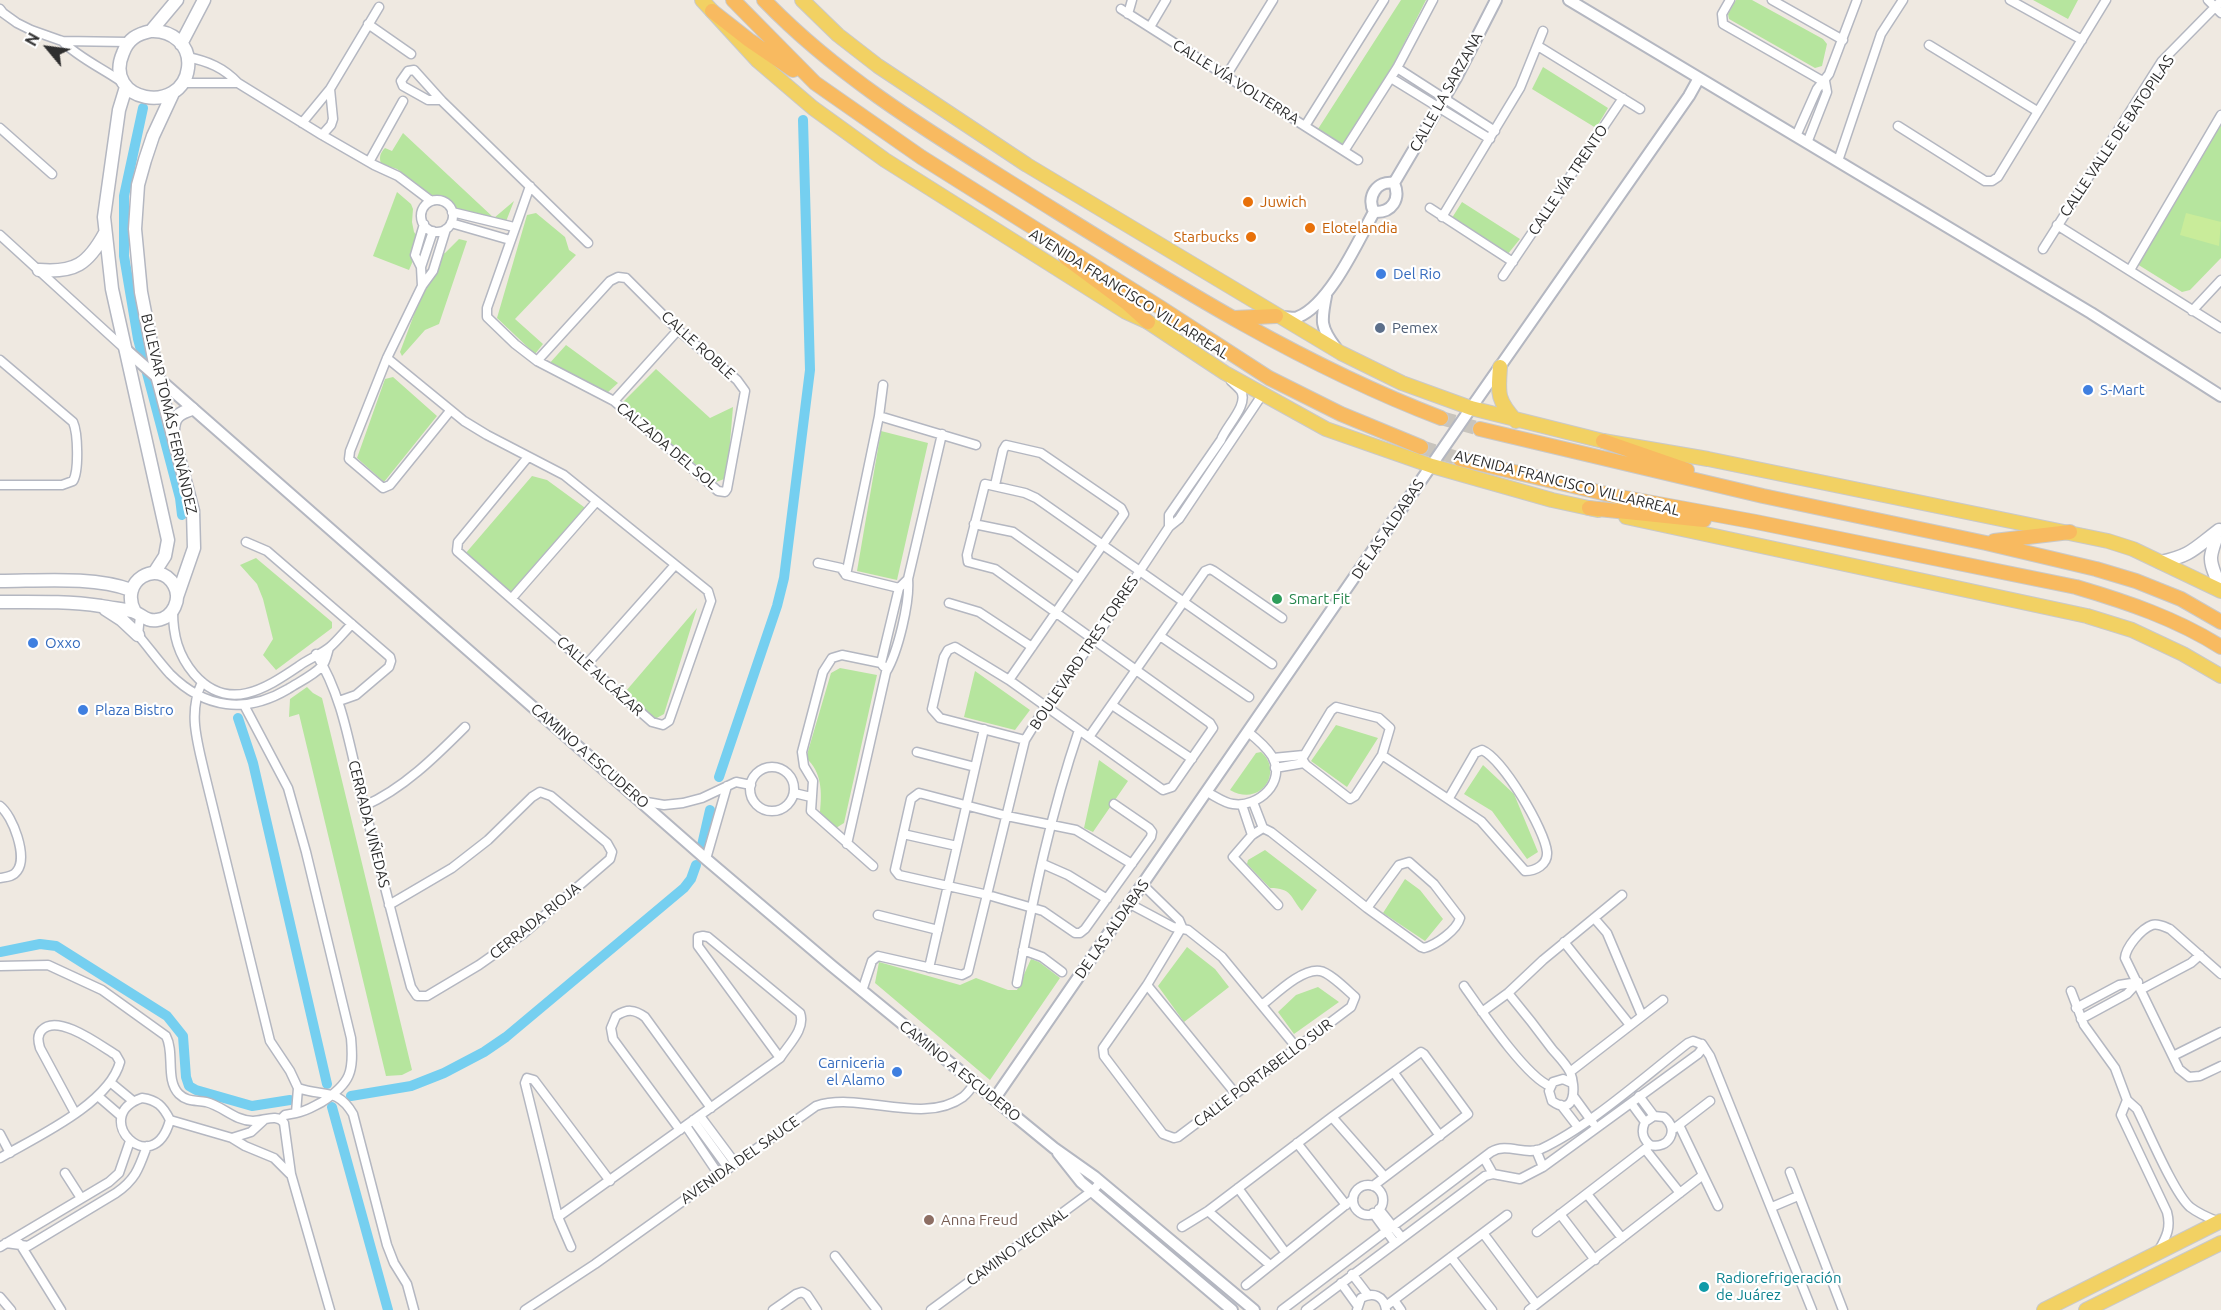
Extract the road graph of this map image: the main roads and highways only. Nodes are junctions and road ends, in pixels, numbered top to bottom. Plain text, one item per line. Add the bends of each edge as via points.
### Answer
1 (177, 0) edge
2 (204, 0) edge
3 (702, 0) edge
4 (733, 0) edge
5 (764, 0) edge
6 (802, 0) edge
7 (712, 11) junction
8 (151, 31) junction
9 (182, 44) junction
10 (815, 83) junction
11 (124, 84) junction
12 (173, 93) junction
13 (1025, 224) junction
14 (105, 233) junction
15 (39, 270) road end
16 (1276, 316) junction
17 (1232, 318) junction
18 (1148, 322) junction
19 (1500, 367) road end
20 (192, 409) road end
21 (1441, 418) tunnel mouth
22 (1516, 421) junction
23 (1480, 429) tunnel mouth
24 (173, 435) junction
25 (1603, 441) junction
26 (1421, 447) tunnel mouth
27 (1460, 459) tunnel mouth
28 (1763, 496) junction
29 (1589, 508) junction
30 (1756, 522) junction
31 (2220, 528) edge
32 (2070, 532) junction
33 (1986, 543) junction
34 (2160, 562) junction
35 (154, 573) junction
36 (0, 581) edge
37 (131, 590) junction
38 (2221, 590) edge
39 (177, 597) junction
40 (0, 602) edge
41 (99, 606) junction
42 (137, 614) junction
43 (2221, 621) edge
44 (138, 635) road end
45 (2221, 648) edge
46 (2221, 676) edge
47 (2220, 1222) edge
48 (2221, 1243) edge
49 (2044, 1310) edge
50 (2085, 1310) edge

1 - 8 main road
2 - 9 main road
3 - 7 main road, AVENIDA FRANCISCO VILLARREAL
4 - 10 highway, AVENIDA FRANCISCO VILLARREAL
5 - 17 highway, AVENIDA FRANCISCO VILLARREAL via 837,65 914,121
6 - 16 main road via 878,66 933,103
7 - 10 highway
7 - 18 main road, AVENIDA FRANCISCO VILLARREAL via 758,61 813,108 876,153 1126,312
8 - 9 main road via 162,31
8 - 11 main road via 128,42 120,61 119,73
9 - 12 main road via 188,57 188,71
10 - 13 highway, AVENIDA FRANCISCO VILLARREAL
11 - 12 main road via 150,98
11 - 14 main road, BULEVAR TOMÁS FERNÁNDEZ via 104,217
12 - 24 main road, BULEVAR TOMÁS FERNÁNDEZ via 145,160 135,211 141,292 154,374
13 - 18 highway
13 - 26 highway, AVENIDA FRANCISCO VILLARREAL via 1269,378 1341,414
14 - 15 main road via 94,252 78,266 59,272
14 - 35 main road, BULEVAR TOMÁS FERNÁNDEZ via 112,289 168,540 165,556
16 - 17 highway
16 - 22 main road via 1402,383
17 - 21 highway, AVENIDA FRANCISCO VILLARREAL via 1302,357
18 - 29 main road, AVENIDA FRANCISCO VILLARREAL via 1225,373 1326,429 1432,466
19 - 22 main road via 1498,393 1502,405
20 - 24 main road via 177,415
22 - 25 main road
23 - 28 highway, AVENIDA FRANCISCO VILLARREAL
24 - 39 main road, BULEVAR TOMÁS FERNÁNDEZ via 193,511 195,535
25 - 28 highway
25 - 32 main road
27 - 30 highway, AVENIDA FRANCISCO VILLARREAL via 1615,496
28 - 33 highway, AVENIDA FRANCISCO VILLARREAL
29 - 30 highway
29 - 46 main road, AVENIDA FRANCISCO VILLARREAL via 2087,616 2132,630
30 - 45 highway, AVENIDA FRANCISCO VILLARREAL via 2076,587 2166,618
31 - 34 main road via 2191,553
31 - 38 main road via 2210,562
32 - 33 highway
32 - 34 main road via 2133,549
33 - 43 highway, AVENIDA FRANCISCO VILLARREAL via 2136,581
34 - 38 main road
35 - 37 main road via 140,578
35 - 39 main road via 173,583
36 - 37 main road via 101,583
37 - 42 main road
39 - 42 main road via 168,616 154,621
40 - 41 main road
41 - 42 main road
41 - 44 main road
47 - 49 main road
48 - 50 main road

